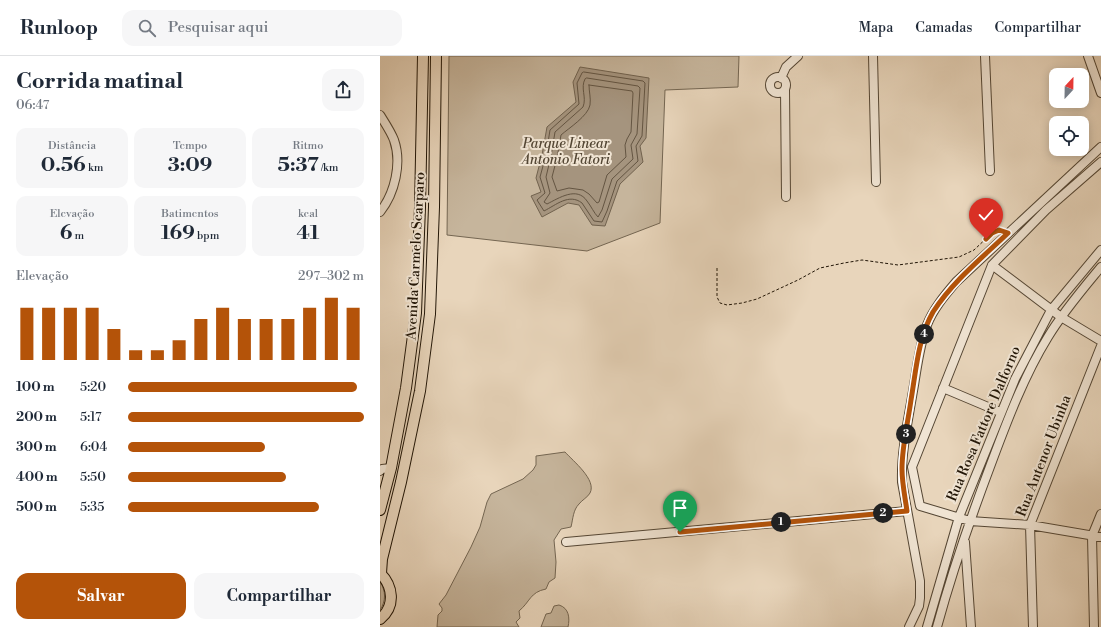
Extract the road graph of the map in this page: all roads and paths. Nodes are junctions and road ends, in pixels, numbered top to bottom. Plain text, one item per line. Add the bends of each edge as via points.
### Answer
1 (422, 56) edge
2 (436, 56) edge
3 (798, 56) edge
4 (874, 56) edge
5 (985, 56) edge
6 (1088, 56) edge
7 (781, 78) junction
8 (785, 89) junction
9 (1101, 93) edge
10 (380, 115) edge
11 (1101, 147) edge
12 (1101, 162) edge
13 (990, 171) dead end
14 (876, 182) dead end
15 (786, 196) dead end
16 (380, 212) edge
17 (1008, 233) junction
18 (1101, 250) edge
19 (992, 265) junction
20 (1101, 267) edge
21 (717, 268) dead end
22 (1051, 310) junction
23 (1061, 317) junction
24 (1101, 341) edge
25 (1101, 346) edge
26 (943, 388) junction
27 (1000, 412) junction
28 (391, 468) junction
29 (380, 471) edge
30 (380, 510) edge
31 (907, 511) junction
32 (1101, 514) edge
33 (959, 517) junction
34 (970, 521) junction
35 (1030, 525) junction
36 (1092, 536) junction
37 (965, 537) junction
38 (1101, 537) edge
39 (566, 542) dead end
40 (380, 573) edge
41 (933, 605) junction
42 (942, 608) junction
43 (380, 619) edge
44 (908, 627) edge
45 (927, 627) edge
46 (937, 627) edge
47 (971, 627) edge
48 (1033, 627) edge
49 (1094, 627) edge

1 - 28 main road, Avenida Carmelo Scarparo via 416,313 406,388
2 - 40 main road, Avenida Carmelo Scarparo via 430,314 420,391
3 - 7 street via 786,67
4 - 14 street
5 - 13 street
6 - 9 street
7 - 8 street via 786,84
7 - 8 street via 776,77 772,80 770,87 776,93
8 - 15 street
10 - 16 street via 394,139 397,161 395,181
11 - 17 street
12 - 19 street via 1046,210
17 - 21 path via 999,230 992,233 974,250 959,257 898,265 862,260 820,268 742,304 720,303 717,297
17 - 31 street via 956,282 927,324 919,354 904,447 902,482
18 - 22 street, Rua Rosa Fattore Dalforno
19 - 22 street
19 - 26 street
20 - 23 street, Rua Rosa Fattore Dalforno
22 - 23 street
22 - 27 street, Rua Rosa Fattore Dalforno
23 - 24 street
23 - 34 street, Rua Rosa Fattore Dalforno via 1035,361 1019,395
25 - 35 street, Rua Antenor Ubinha
26 - 27 street
26 - 33 street via 912,466 920,506
27 - 33 street, Rua Rosa Fattore Dalforno
28 - 29 street
28 - 30 main road, Avenida Carmelo Scarparo
31 - 39 street
31 - 44 street via 920,581 919,606
32 - 36 street
33 - 34 street
33 - 41 street, Rua Rosa Fattore Dalforno
34 - 35 street
34 - 37 street, Rua Rosa Fattore Dalforno
35 - 36 street
35 - 48 street, Rua Antenor Ubinha
36 - 38 street
36 - 49 street
37 - 42 street, Rua Rosa Fattore Dalforno
37 - 47 street
40 - 43 main road via 391,590 391,600 388,610
41 - 42 street
41 - 45 street, Rua Rosa Fattore Dalforno
42 - 46 street, Rua Rosa Fattore Dalforno

